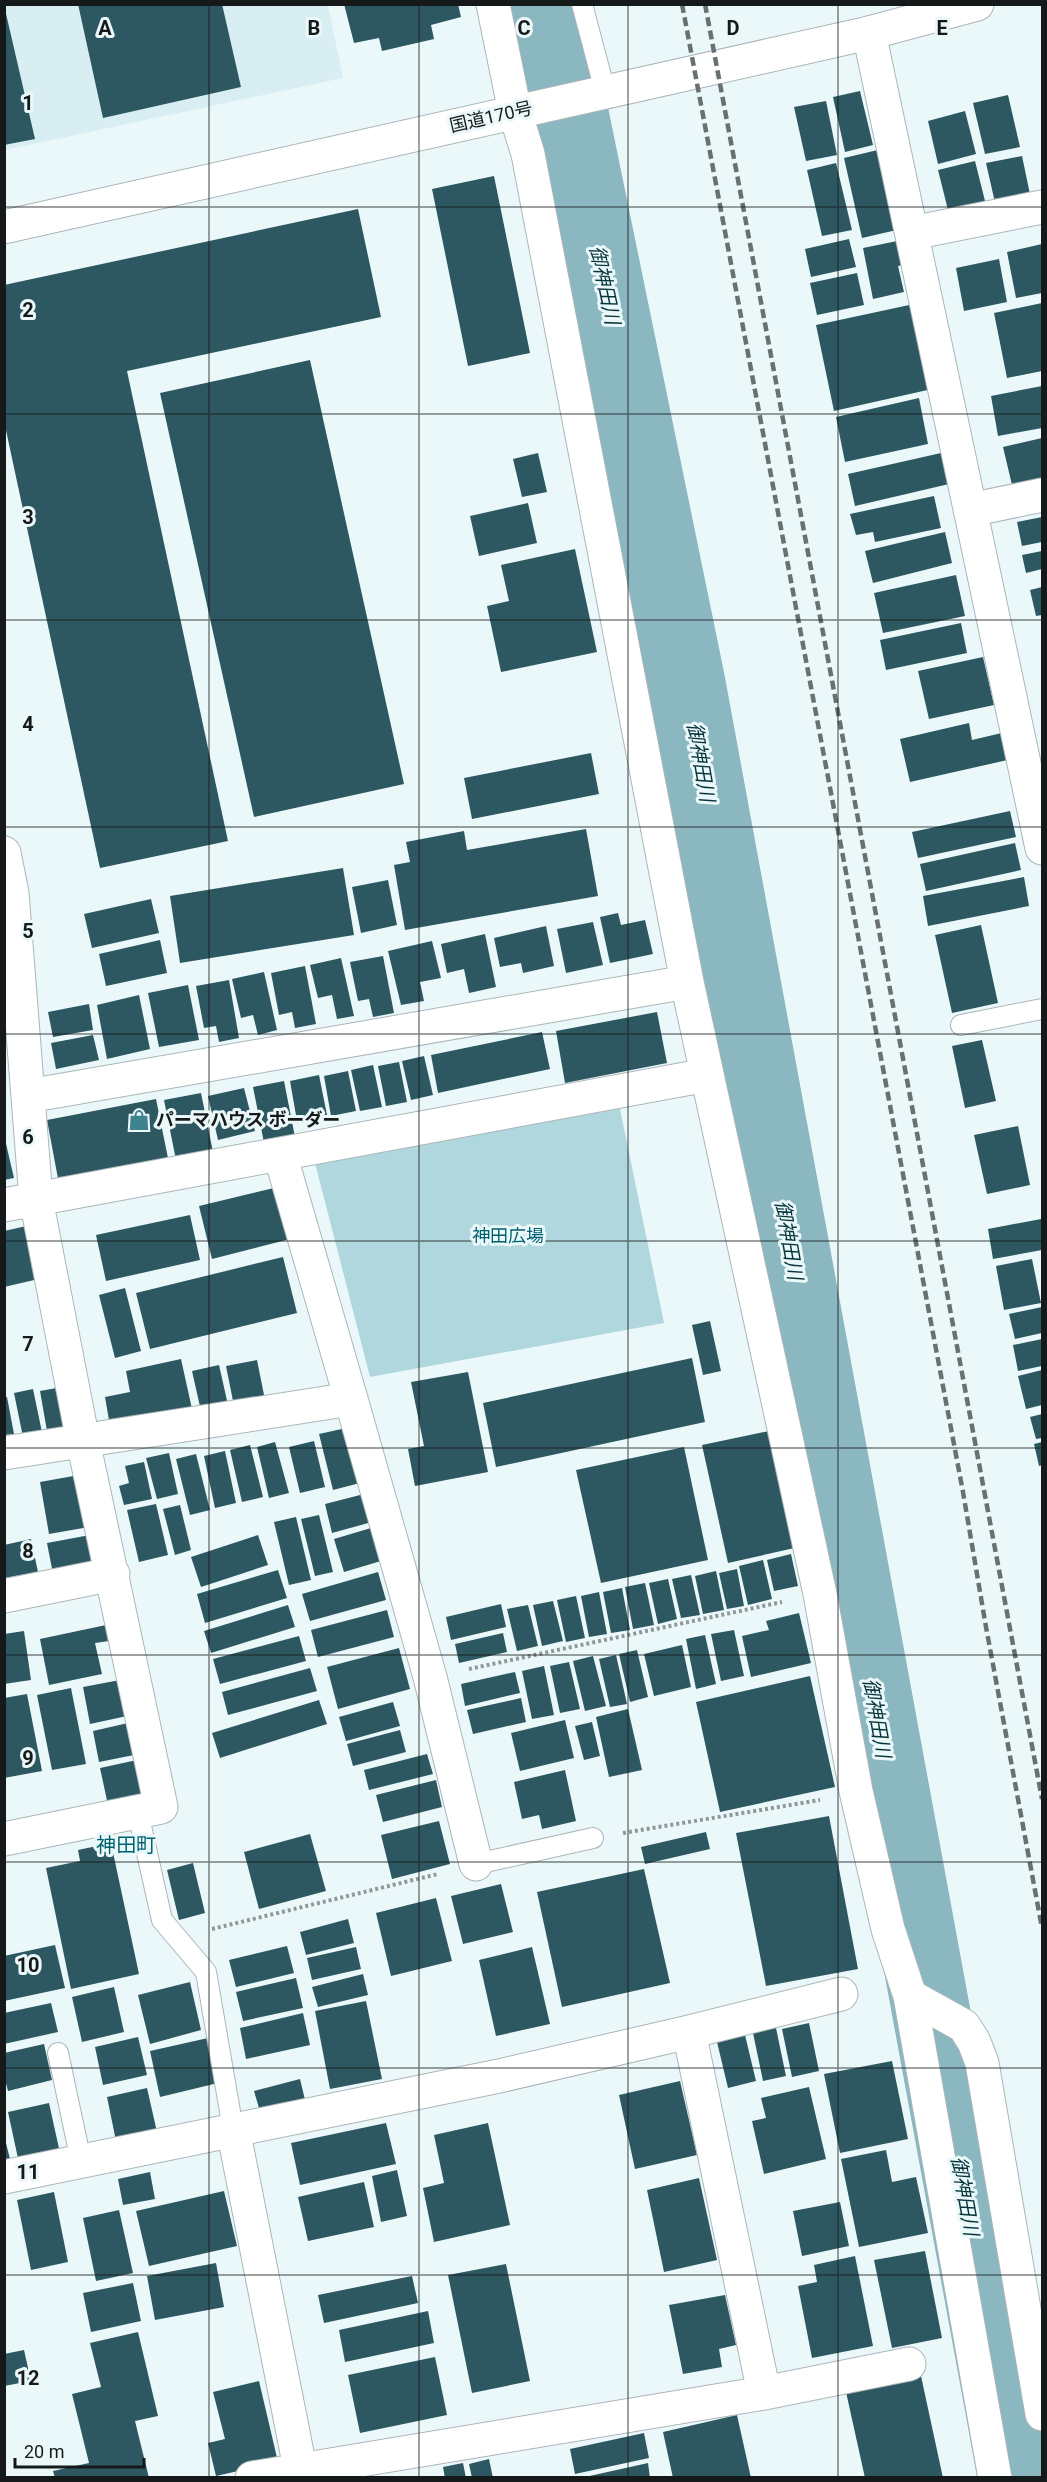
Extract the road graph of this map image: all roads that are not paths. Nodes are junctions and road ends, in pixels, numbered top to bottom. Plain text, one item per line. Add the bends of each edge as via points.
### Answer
1 (494, 4) edge
2 (582, 4) edge
3 (977, 4) edge
4 (869, 33) junction
5 (598, 93) junction
6 (525, 109) junction
7 (1042, 207) edge
8 (4, 227) edge
9 (912, 233) junction
10 (1042, 495) edge
11 (970, 510) junction
12 (1042, 848) edge
13 (4, 853) edge
14 (687, 982) junction
15 (1042, 1009) edge
16 (960, 1025) dead end
17 (707, 1075) junction
18 (28, 1096) junction
19 (280, 1154) junction
20 (36, 1199) junction
21 (4, 1205) edge
22 (351, 1399) junction
23 (83, 1441) junction
24 (4, 1453) edge
25 (113, 1574) junction
26 (4, 1596) edge
27 (138, 1813) junction
28 (593, 1838) road end
29 (4, 1839) edge
30 (476, 1864) joint
31 (841, 1994) dead end
32 (917, 1999) junction
33 (689, 2032) junction
34 (58, 2053) dead end
35 (233, 2129) junction
36 (81, 2160) junction
37 (4, 2176) edge
38 (909, 2364) dead end
39 (764, 2393) junction
40 (1042, 2414) edge
41 (301, 2473) edge
42 (252, 2478) edge
43 (995, 2478) edge

1 - 6 main road
2 - 5 lane
3 - 4 main road, 国道170号
4 - 5 main road, 国道170号
4 - 9 main road
5 - 6 main road, 国道170号
6 - 8 main road, 国道170号
6 - 14 main road via 528,154
7 - 9 main road
9 - 11 main road
10 - 11 main road
11 - 12 main road
13 - 18 main road via 12,893
14 - 17 main road
14 - 18 main road
15 - 16 lane
17 - 19 main road
17 - 32 main road via 820,1594 856,1795 888,1929
18 - 20 main road
19 - 20 main road
19 - 22 main road
20 - 21 main road
20 - 23 main road
22 - 23 main road
22 - 30 main road via 430,1677
23 - 24 main road
23 - 25 main road
25 - 26 main road
25 - 27 main road via 161,1808
27 - 29 main road
27 - 35 lane via 162,1920 206,1972
28 - 30 lane
31 - 33 main road
32 - 40 main road via 964,2026 982,2063
32 - 43 main road
33 - 35 main road via 499,2076
33 - 39 main road
34 - 36 lane
35 - 36 main road
35 - 41 main road
36 - 37 main road
38 - 39 main road
39 - 41 main road
41 - 42 main road

